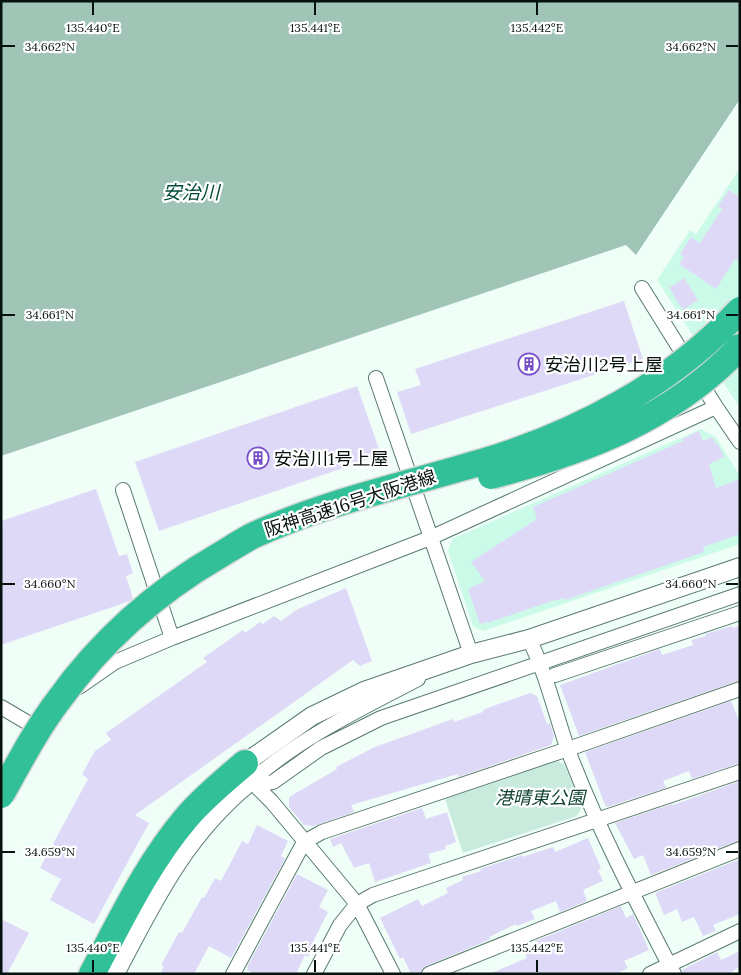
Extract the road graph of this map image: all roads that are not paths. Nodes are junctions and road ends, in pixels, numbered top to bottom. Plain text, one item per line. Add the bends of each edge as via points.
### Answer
1 (642, 288) dead end
2 (740, 310) edge
3 (740, 347) edge
4 (376, 378) dead end
5 (716, 406) junction
6 (740, 442) edge
7 (123, 490) dead end
8 (430, 538) junction
9 (740, 567) edge
10 (740, 594) edge
11 (740, 613) edge
12 (172, 638) junction
13 (530, 639) junction
14 (471, 654) junction
15 (541, 664) junction
16 (555, 675) dead end
17 (740, 689) edge
18 (1, 707) edge
19 (40, 730) junction
20 (568, 750) junction
21 (248, 772) junction
22 (740, 772) edge
23 (1, 795) edge
24 (1, 805) edge
25 (1, 817) edge
26 (597, 820) junction
27 (304, 842) junction
28 (740, 849) edge
29 (633, 892) junction
30 (357, 904) junction
31 (740, 931) edge
32 (671, 969) edge
33 (92, 974) edge
34 (115, 974) edge
35 (233, 974) edge
36 (314, 974) edge
37 (393, 974) edge
38 (430, 974) edge
39 (650, 974) edge

1 - 5 street
2 - 23 highway, 阪神高速16号大阪港線, bridge via 700,348 647,387 566,432 483,462 381,489 312,512 251,537 204,564 128,620 93,657 57,701
3 - 25 highway, 阪神高速16号大阪港線, bridge via 672,403 607,439 538,464 372,505 314,523 256,545 206,574 135,628 99,663 65,706
4 - 8 street
5 - 6 street
5 - 8 street
7 - 12 street
8 - 12 street
8 - 14 street
9 - 13 street
10 - 15 street
11 - 16 street
12 - 19 street via 115,662 77,688
13 - 14 street
13 - 15 street
14 - 21 street via 341,701 288,732
15 - 20 street
15 - 21 street via 381,718 321,748 272,782
17 - 20 street
18 - 19 street
19 - 24 street
20 - 26 street
20 - 27 street via 322,832
21 - 27 street
21 - 33 highway via 187,817 137,889
21 - 34 street via 184,850
22 - 26 street
26 - 29 street
26 - 30 street via 373,895
27 - 30 street
27 - 35 street
28 - 29 street
29 - 32 street
29 - 38 street
30 - 36 street via 340,925
30 - 37 street
31 - 32 street
32 - 39 street

